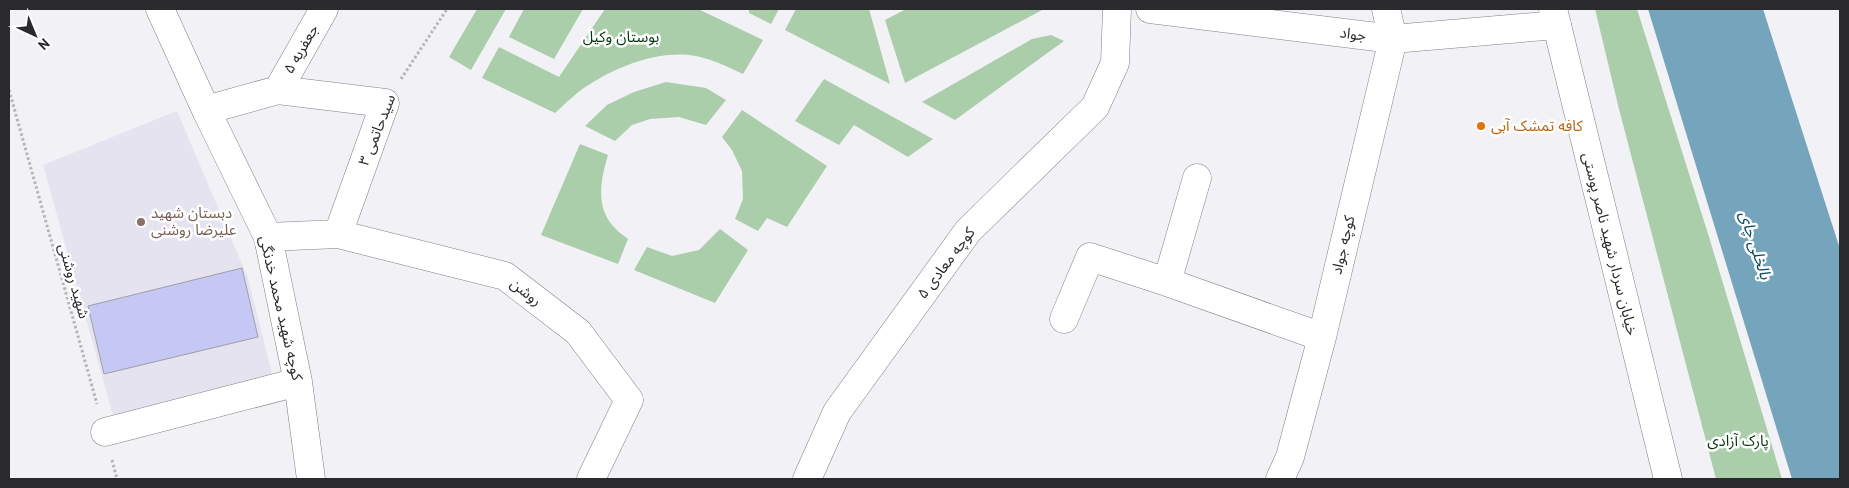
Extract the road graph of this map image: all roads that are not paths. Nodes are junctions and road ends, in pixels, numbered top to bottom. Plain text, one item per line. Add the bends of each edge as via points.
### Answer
1 (160, 9) edge
2 (324, 9) edge
3 (1117, 9) edge
4 (1150, 9) edge
5 (1386, 9) edge
6 (1555, 17) edge
7 (1393, 39) junction
8 (278, 90) junction
9 (206, 110) junction
10 (1197, 178) dead end
11 (338, 234) junction
12 (268, 237) junction
13 (1167, 282) junction
14 (1064, 318) dead end
15 (1322, 337) junction
16 (298, 382) junction
17 (105, 432) road end
18 (310, 479) edge
19 (591, 479) edge
20 (807, 479) edge
21 (1280, 479) edge
22 (1668, 479) edge

1 - 9 street, کوچه شهید محمد خدنگی
2 - 8 street, جعفریه ۵
3 - 20 street, کوچه معادی ۵ via 1115,64 1095,107 968,231 838,412
4 - 7 street, جواد
5 - 7 street, کوچه جواد
6 - 7 street, جواد
6 - 22 street, خیابان سردار شهید ناصر پوستی
7 - 15 street, کوچه جواد
8 - 9 street
8 - 11 street, سیدحاتمی ۳ via 385,103
9 - 12 street, کوچه شهید محمد خدنگی
10 - 13 street
11 - 12 street, روشن
11 - 19 street, روشن via 505,276 578,332 629,400
12 - 16 street, کوچه شهید محمد خدنگی
13 - 14 street via 1090,257
13 - 15 street
15 - 21 street, کوچه جواد via 1290,457
16 - 17 street
16 - 18 street, کوچه شهید محمد خدنگی

